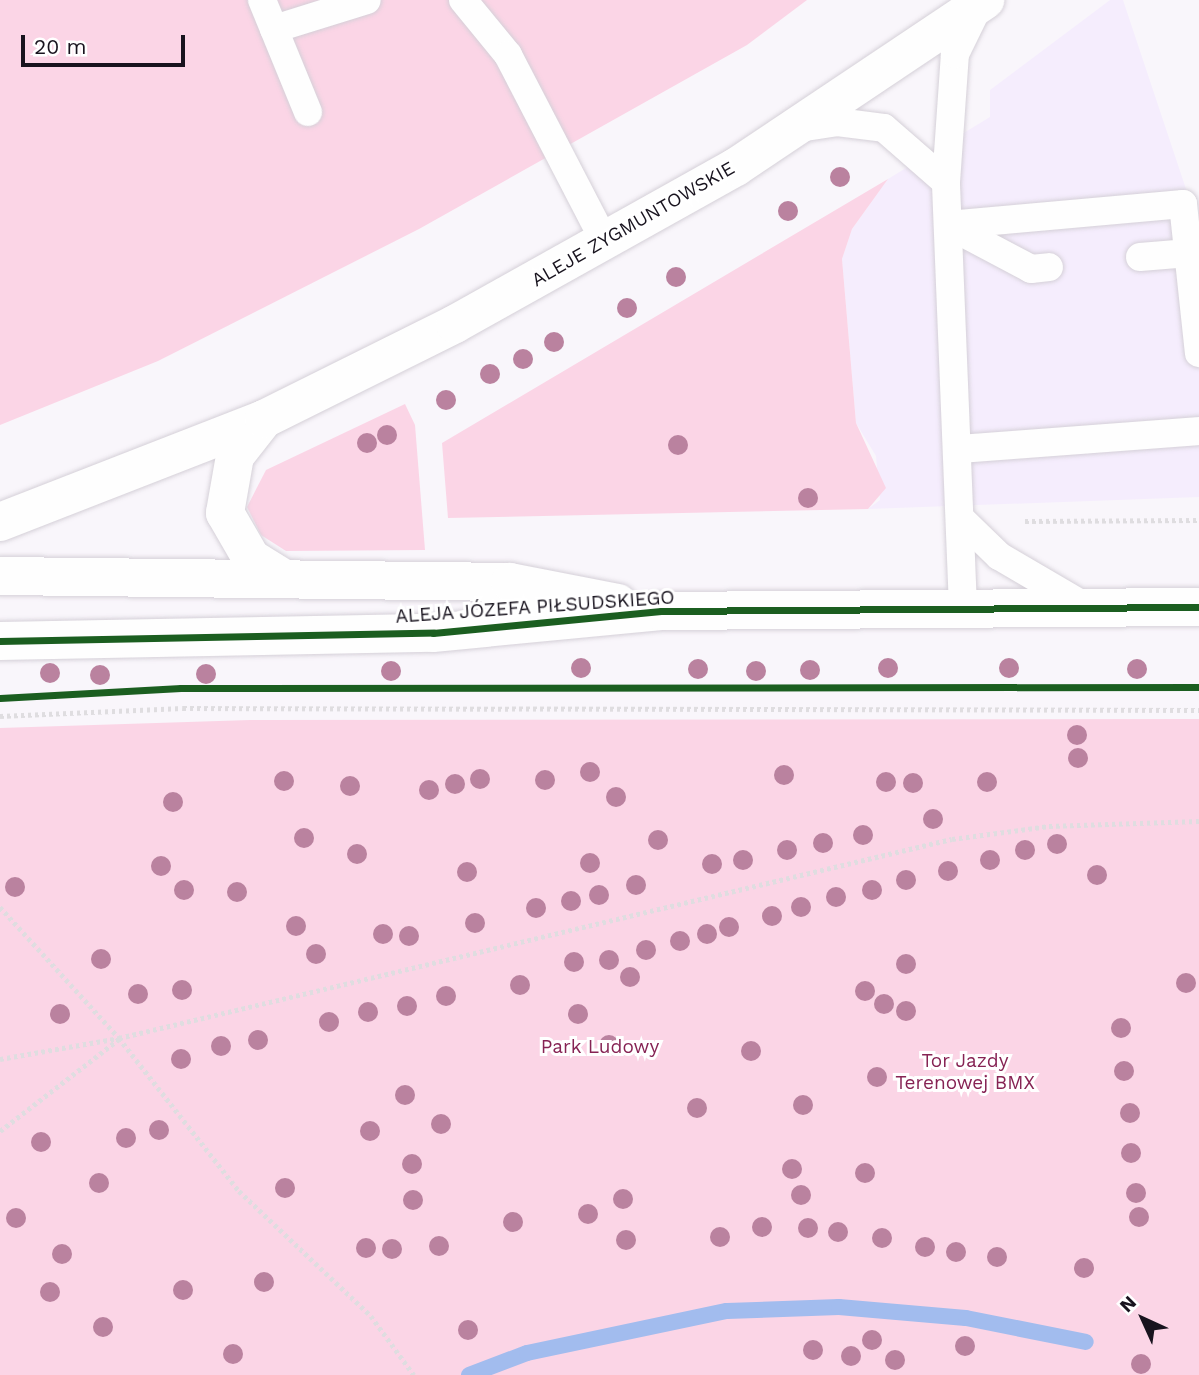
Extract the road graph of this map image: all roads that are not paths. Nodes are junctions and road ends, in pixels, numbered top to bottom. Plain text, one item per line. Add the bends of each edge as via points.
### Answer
1 (262, 0) edge
2 (367, 0) edge
3 (463, 0) edge
4 (982, 3) edge
5 (274, 29) junction
6 (308, 112) dead end
7 (796, 128) junction
8 (946, 182) junction
9 (948, 225) junction
10 (605, 242) junction
11 (1189, 253) junction
12 (1140, 257) dead end
13 (1049, 267) dead end
14 (1199, 353) edge
15 (264, 419) junction
16 (1199, 431) edge
17 (960, 449) junction
18 (963, 521) junction
19 (0, 522) edge
20 (0, 576) edge
21 (283, 578) junction
22 (1199, 607) edge
23 (963, 608) junction
24 (1087, 608) junction
25 (661, 611) junction
26 (0, 641) edge

1 - 5 lane
2 - 5 lane
3 - 10 lane via 508,55
4 - 7 street, ALEJE ZYGMUNTOWSKIE
4 - 8 lane via 956,54
5 - 6 lane
7 - 8 lane via 837,122 884,128
7 - 10 street, ALEJE ZYGMUNTOWSKIE
8 - 9 lane
9 - 11 lane via 1184,204
9 - 13 lane via 1031,269
9 - 17 lane
10 - 15 street, ALEJE ZYGMUNTOWSKIE
11 - 12 lane
11 - 14 lane
15 - 19 street, ALEJE ZYGMUNTOWSKIE
15 - 21 street, ALEJE ZYGMUNTOWSKIE via 235,456 225,513 251,558
16 - 17 lane
17 - 18 lane
18 - 23 lane
18 - 24 lane via 999,556
20 - 21 street, ALEJA JÓZEFA PIŁSUDSKIEGO
21 - 25 street, ALEJA JÓZEFA PIŁSUDSKIEGO via 510,582
22 - 24 street, ALEJA JÓZEFA PIŁSUDSKIEGO
23 - 24 street, ALEJA JÓZEFA PIŁSUDSKIEGO
23 - 25 street, ALEJA JÓZEFA PIŁSUDSKIEGO
25 - 26 street, ALEJA JÓZEFA PIŁSUDSKIEGO via 433,633

